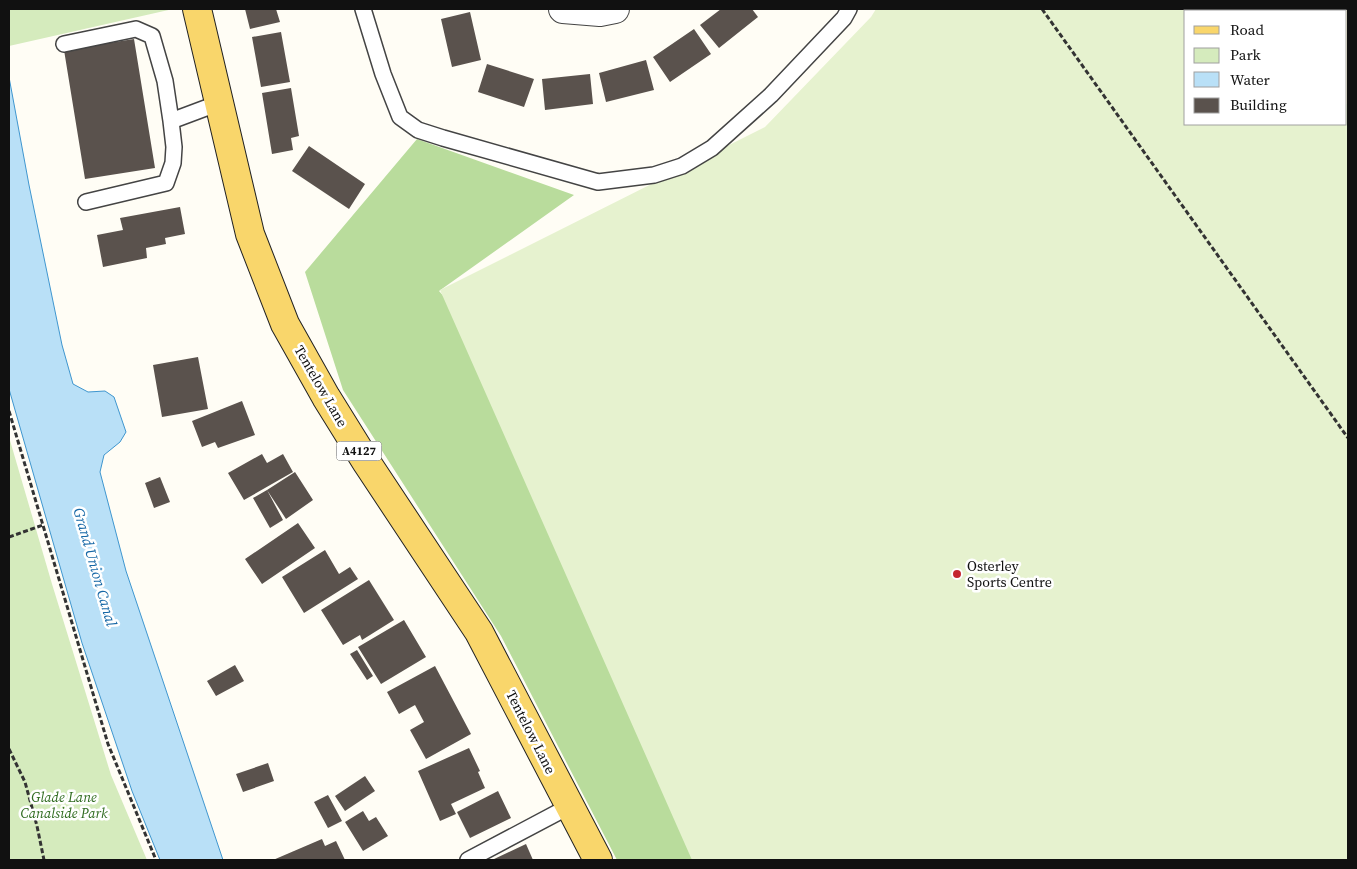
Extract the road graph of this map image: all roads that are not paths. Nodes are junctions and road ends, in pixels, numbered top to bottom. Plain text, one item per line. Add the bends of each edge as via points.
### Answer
1 (197, 9) edge
2 (363, 9) edge
3 (563, 9) edge
4 (615, 9) edge
5 (849, 9) edge
6 (64, 44) dead end
7 (219, 104) junction
8 (171, 121) junction
9 (86, 202) dead end
10 (570, 806) junction
11 (468, 860) edge
12 (598, 860) edge

1 - 7 main road, Tentelow Lane / A4127
2 - 5 lane via 400,117 418,130 598,182 654,175 682,166 712,148 771,95
3 - 4 street via 600,12
6 - 8 lane via 136,29 152,36 165,81
7 - 8 lane
7 - 10 main road, Tentelow Lane / A4127 via 250,234 285,324 367,464 479,632
8 - 9 lane via 173,163 166,183
10 - 11 lane
10 - 12 main road, Tentelow Lane / A4127

